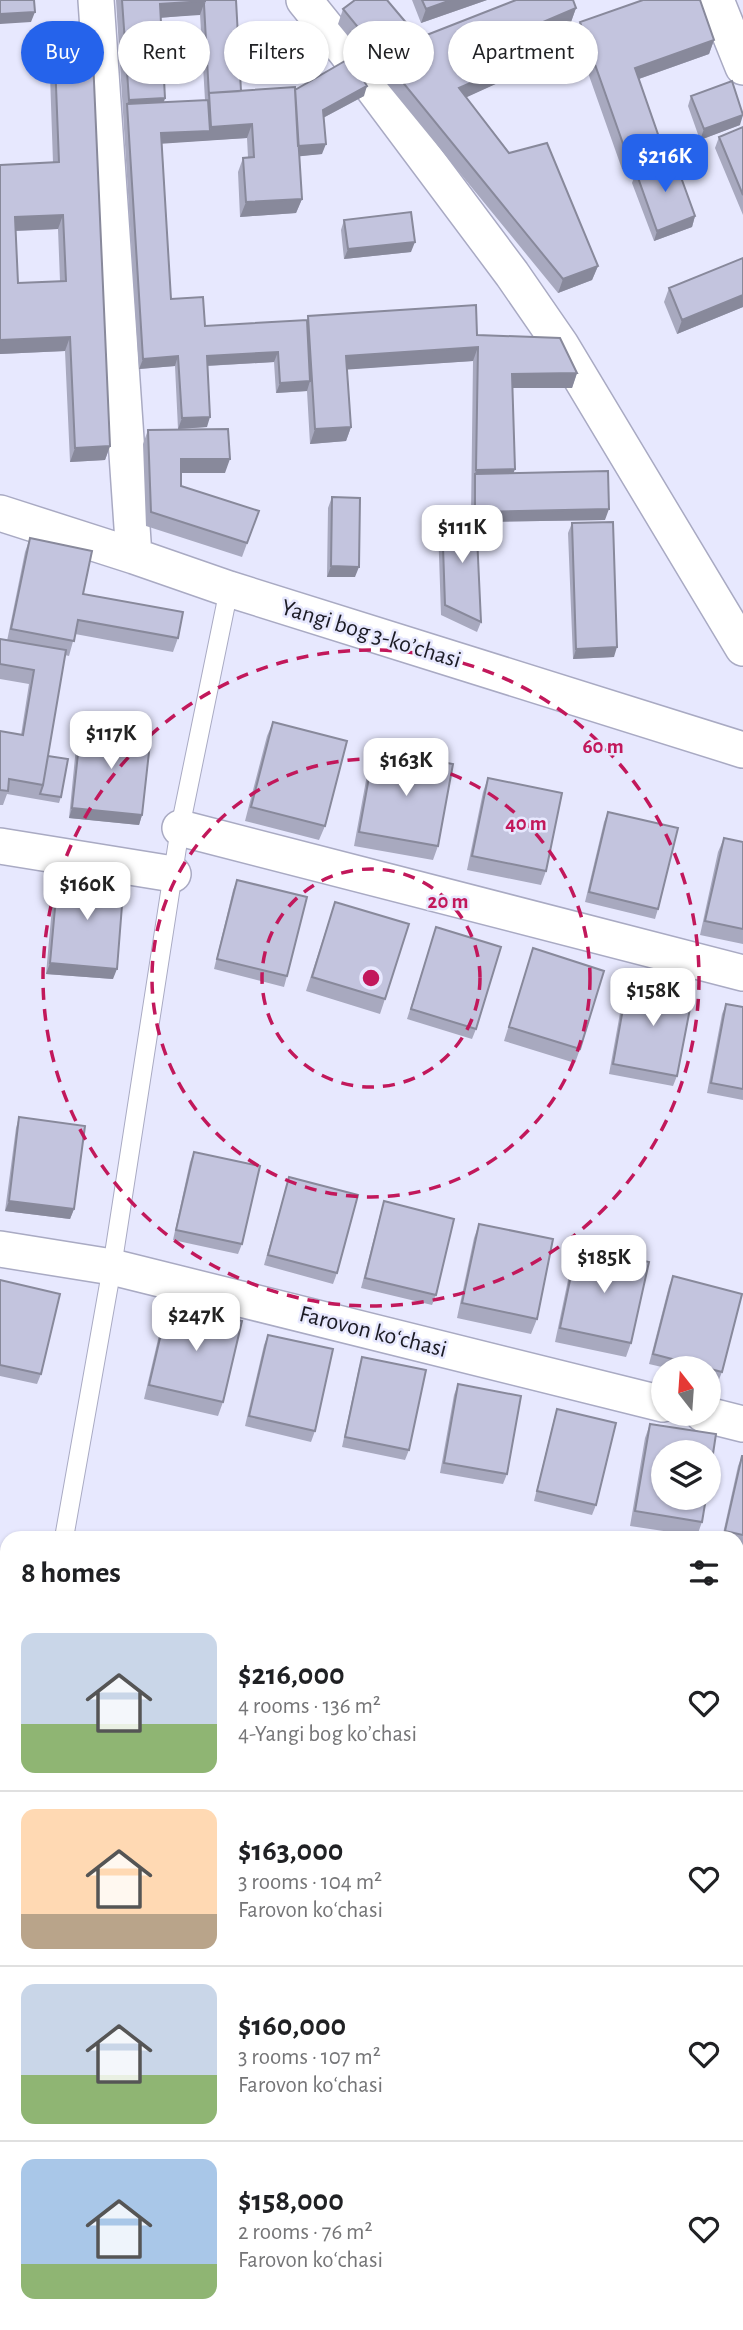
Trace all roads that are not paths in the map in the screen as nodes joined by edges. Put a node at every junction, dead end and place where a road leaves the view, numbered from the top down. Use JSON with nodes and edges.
{"nodes":[{"id":1,"x":96,"y":0,"type":"edge"},
{"id":2,"x":304,"y":0,"type":"edge"},
{"id":3,"x":716,"y":0,"type":"edge"},
{"id":4,"x":743,"y":67,"type":"edge"},
{"id":5,"x":0,"y":513,"type":"edge"},
{"id":6,"x":134,"y":556,"type":"junction"},
{"id":7,"x":229,"y":589,"type":"junction"},
{"id":8,"x":743,"y":648,"type":"edge"},
{"id":9,"x":743,"y":750,"type":"edge"},
{"id":10,"x":180,"y":828,"type":"junction"},
{"id":11,"x":0,"y":846,"type":"edge"},
{"id":12,"x":173,"y":874,"type":"junction"},
{"id":13,"x":743,"y":973,"type":"edge"},
{"id":14,"x":0,"y":1249,"type":"edge"},
{"id":15,"x":112,"y":1268,"type":"junction"},
{"id":16,"x":651,"y":1401,"type":"edge"},
{"id":17,"x":721,"y":1418,"type":"edge"},
{"id":18,"x":743,"y":1424,"type":"edge"},
{"id":19,"x":65,"y":1531,"type":"edge"}],
"edges":[{"from":1,"to":6,"type":"street"},
{"from":2,"to":8,"type":"street"},
{"from":3,"to":4,"type":"street"},
{"from":5,"to":6,"type":"street","name":"Yangi bog 3-koʼchasi"},
{"from":6,"to":7,"type":"street","name":"Yangi bog 3-koʼchasi"},
{"from":7,"to":9,"type":"street","name":"Yangi bog 3-koʼchasi"},
{"from":7,"to":10,"type":"lane"},
{"from":10,"to":12,"type":"lane"},
{"from":10,"to":13,"type":"street"},
{"from":11,"to":12,"type":"street"},
{"from":12,"to":15,"type":"lane"},
{"from":14,"to":15,"type":"street","name":"Farovon koʻchasi"},
{"from":15,"to":16,"type":"street","name":"Farovon koʻchasi"},
{"from":15,"to":19,"type":"lane"},
{"from":17,"to":18,"type":"street"}]}
